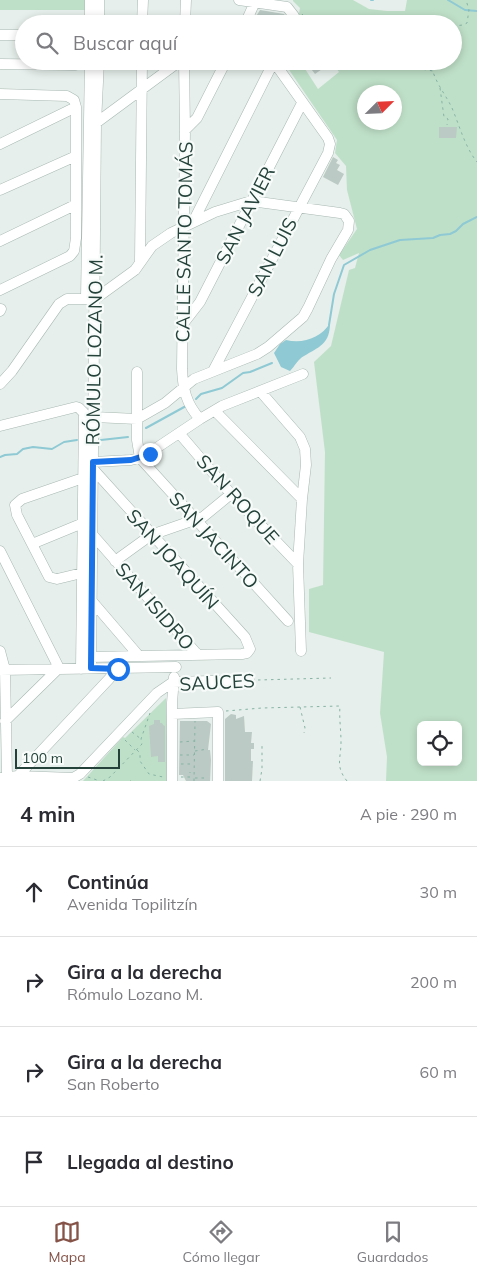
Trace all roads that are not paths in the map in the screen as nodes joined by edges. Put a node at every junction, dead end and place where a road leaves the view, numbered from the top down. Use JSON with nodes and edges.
{"nodes":[{"id":1,"x":90,"y":0,"type":"edge"},
{"id":2,"x":100,"y":0,"type":"edge"},
{"id":3,"x":142,"y":0,"type":"edge"},
{"id":4,"x":186,"y":0,"type":"edge"},
{"id":5,"x":240,"y":0,"type":"edge"},
{"id":6,"x":255,"y":2,"type":"junction"},
{"id":7,"x":291,"y":12,"type":"edge"},
{"id":8,"x":90,"y":15,"type":"edge"},
{"id":9,"x":99,"y":15,"type":"edge"},
{"id":10,"x":142,"y":15,"type":"edge"},
{"id":11,"x":185,"y":15,"type":"edge"},
{"id":12,"x":249,"y":15,"type":"edge"},
{"id":13,"x":0,"y":35,"type":"edge"},
{"id":14,"x":15,"y":35,"type":"edge"},
{"id":15,"x":0,"y":64,"type":"edge"},
{"id":16,"x":15,"y":64,"type":"edge"},
{"id":17,"x":94,"y":70,"type":"edge"},
{"id":18,"x":94,"y":70,"type":"edge"},
{"id":19,"x":142,"y":70,"type":"edge"},
{"id":20,"x":169,"y":70,"type":"edge"},
{"id":21,"x":182,"y":70,"type":"edge"},
{"id":22,"x":221,"y":70,"type":"edge"},
{"id":23,"x":270,"y":70,"type":"edge"},
{"id":24,"x":279,"y":70,"type":"edge"},
{"id":25,"x":141,"y":90,"type":"junction"},
{"id":26,"x":0,"y":94,"type":"edge"},
{"id":27,"x":74,"y":103,"type":"junction"},
{"id":28,"x":302,"y":103,"type":"junction"},
{"id":29,"x":96,"y":123,"type":"junction"},
{"id":30,"x":185,"y":130,"type":"junction"},
{"id":31,"x":0,"y":144,"type":"edge"},
{"id":32,"x":76,"y":156,"type":"junction"},
{"id":33,"x":0,"y":190,"type":"edge"},
{"id":34,"x":251,"y":202,"type":"junction"},
{"id":35,"x":75,"y":205,"type":"junction"},
{"id":36,"x":298,"y":208,"type":"junction"},
{"id":37,"x":188,"y":224,"type":"junction"},
{"id":38,"x":0,"y":241,"type":"edge"},
{"id":39,"x":140,"y":262,"type":"junction"},
{"id":40,"x":0,"y":290,"type":"edge"},
{"id":41,"x":91,"y":299,"type":"junction"},
{"id":42,"x":183,"y":324,"type":"junction"},
{"id":43,"x":214,"y":371,"type":"junction"},
{"id":44,"x":137,"y":372,"type":"dead end"},
{"id":45,"x":303,"y":374,"type":"dead end"},
{"id":46,"x":0,"y":384,"type":"edge"},
{"id":47,"x":183,"y":388,"type":"junction"},
{"id":48,"x":260,"y":392,"type":"junction"},
{"id":49,"x":215,"y":411,"type":"junction"},
{"id":50,"x":94,"y":418,"type":"junction"},
{"id":51,"x":137,"y":419,"type":"junction"},
{"id":52,"x":200,"y":419,"type":"junction"},
{"id":53,"x":0,"y":426,"type":"edge"},
{"id":54,"x":179,"y":433,"type":"junction"},
{"id":55,"x":140,"y":458,"type":"junction"},
{"id":56,"x":93,"y":466,"type":"junction"},
{"id":57,"x":83,"y":478,"type":"junction"},
{"id":58,"x":231,"y":494,"type":"junction"},
{"id":59,"x":302,"y":499,"type":"junction"},
{"id":60,"x":196,"y":519,"type":"junction"},
{"id":61,"x":83,"y":523,"type":"junction"},
{"id":62,"x":92,"y":534,"type":"junction"},
{"id":63,"x":151,"y":535,"type":"junction"},
{"id":64,"x":32,"y":544,"type":"junction"},
{"id":65,"x":0,"y":551,"type":"edge"},
{"id":66,"x":115,"y":561,"type":"junction"},
{"id":67,"x":298,"y":564,"type":"junction"},
{"id":68,"x":82,"y":572,"type":"junction"},
{"id":69,"x":92,"y":600,"type":"junction"},
{"id":70,"x":288,"y":621,"type":"dead end"},
{"id":71,"x":0,"y":651,"type":"edge"},
{"id":72,"x":301,"y":651,"type":"dead end"},
{"id":73,"x":198,"y":655,"type":"junction"},
{"id":74,"x":124,"y":656,"type":"junction"},
{"id":75,"x":139,"y":656,"type":"junction"},
{"id":76,"x":177,"y":656,"type":"junction"},
{"id":77,"x":90,"y":657,"type":"junction"},
{"id":78,"x":176,"y":667,"type":"junction"},
{"id":79,"x":59,"y":668,"type":"junction"},
{"id":80,"x":86,"y":668,"type":"junction"},
{"id":81,"x":118,"y":669,"type":"junction"},
{"id":82,"x":2,"y":670,"type":"edge"},
{"id":83,"x":250,"y":680,"type":"road end"},
{"id":84,"x":173,"y":682,"type":"junction"},
{"id":85,"x":172,"y":714,"type":"junction"},
{"id":86,"x":5,"y":721,"type":"junction"},
{"id":87,"x":8,"y":777,"type":"edge"},
{"id":88,"x":170,"y":779,"type":"edge"},
{"id":89,"x":218,"y":779,"type":"edge"}],
"edges":[{"from":1,"to":8,"type":"street"},
{"from":2,"to":9,"type":"street"},
{"from":3,"to":10,"type":"street"},
{"from":4,"to":11,"type":"street"},
{"from":5,"to":6,"type":"street"},
{"from":6,"to":7,"type":"street"},
{"from":6,"to":12,"type":"street"},
{"from":13,"to":14,"type":"street"},
{"from":15,"to":16,"type":"street"},
{"from":17,"to":29,"type":"street","name":"RÓMULO LOZANO M."},
{"from":18,"to":41,"type":"street"},
{"from":19,"to":25,"type":"street"},
{"from":20,"to":25,"type":"street"},
{"from":21,"to":30,"type":"street","name":"CALLE SANTO TOMÁS"},
{"from":22,"to":30,"type":"street"},
{"from":23,"to":37,"type":"street"},
{"from":24,"to":28,"type":"street"},
{"from":25,"to":29,"type":"street"},
{"from":25,"to":39,"type":"street"},
{"from":26,"to":27,"type":"street"},
{"from":27,"to":31,"type":"street"},
{"from":27,"to":32,"type":"street"},
{"from":28,"to":34,"type":"street","name":"SAN JAVIER"},
{"from":28,"to":36,"type":"street","name":"SAN LUIS"},
{"from":29,"to":41,"type":"street","name":"RÓMULO LOZANO M."},
{"from":30,"to":37,"type":"street","name":"CALLE SANTO TOMÁS"},
{"from":32,"to":33,"type":"street"},
{"from":32,"to":35,"type":"street"},
{"from":34,"to":36,"type":"street"},
{"from":34,"to":37,"type":"street"},
{"from":34,"to":42,"type":"street","name":"SAN JAVIER"},
{"from":35,"to":38,"type":"street"},
{"from":35,"to":40,"type":"street"},
{"from":36,"to":43,"type":"street","name":"SAN LUIS"},
{"from":36,"to":43,"type":"street"},
{"from":37,"to":39,"type":"street"},
{"from":37,"to":42,"type":"street","name":"CALLE SANTO TOMÁS"},
{"from":39,"to":41,"type":"street"},
{"from":41,"to":46,"type":"street"},
{"from":41,"to":50,"type":"street","name":"RÓMULO LOZANO M."},
{"from":42,"to":47,"type":"street","name":"CALLE SANTO TOMÁS"},
{"from":43,"to":47,"type":"street"},
{"from":44,"to":51,"type":"street"},
{"from":45,"to":48,"type":"street"},
{"from":47,"to":51,"type":"street"},
{"from":47,"to":52,"type":"street","name":"CALLE SANTO TOMÁS"},
{"from":48,"to":49,"type":"street"},
{"from":48,"to":59,"type":"street"},
{"from":49,"to":52,"type":"street"},
{"from":49,"to":59,"type":"street"},
{"from":50,"to":51,"type":"street"},
{"from":50,"to":56,"type":"street","name":"RÓMULO LOZANO M."},
{"from":51,"to":55,"type":"street"},
{"from":52,"to":54,"type":"street"},
{"from":53,"to":57,"type":"street"},
{"from":54,"to":55,"type":"street"},
{"from":54,"to":58,"type":"street","name":"SAN ROQUE"},
{"from":55,"to":56,"type":"street"},
{"from":55,"to":60,"type":"street","name":"SAN JACINTO"},
{"from":56,"to":62,"type":"street","name":"RÓMULO LOZANO M."},
{"from":56,"to":63,"type":"street","name":"SAN JOAQUÍN"},
{"from":57,"to":61,"type":"street"},
{"from":57,"to":64,"type":"street"},
{"from":58,"to":60,"type":"street"},
{"from":58,"to":67,"type":"street","name":"SAN ROQUE"},
{"from":59,"to":67,"type":"street"},
{"from":60,"to":63,"type":"street"},
{"from":60,"to":70,"type":"street","name":"SAN JACINTO"},
{"from":61,"to":64,"type":"street"},
{"from":61,"to":68,"type":"street"},
{"from":62,"to":66,"type":"street","name":"SAN ISIDRO"},
{"from":62,"to":69,"type":"street","name":"RÓMULO LOZANO M."},
{"from":63,"to":66,"type":"street"},
{"from":63,"to":73,"type":"street","name":"SAN JOAQUÍN"},
{"from":64,"to":68,"type":"street"},
{"from":65,"to":79,"type":"street"},
{"from":66,"to":73,"type":"street","name":"SAN ISIDRO"},
{"from":67,"to":72,"type":"street"},
{"from":68,"to":80,"type":"street"},
{"from":69,"to":75,"type":"street"},
{"from":69,"to":77,"type":"street","name":"RÓMULO LOZANO M."},
{"from":71,"to":82,"type":"street"},
{"from":73,"to":76,"type":"street"},
{"from":74,"to":75,"type":"street"},
{"from":74,"to":77,"type":"street"},
{"from":74,"to":81,"type":"street"},
{"from":75,"to":76,"type":"street"},
{"from":76,"to":78,"type":"street"},
{"from":77,"to":80,"type":"street","name":"RÓMULO LOZANO M."},
{"from":78,"to":81,"type":"street"},
{"from":78,"to":84,"type":"street"},
{"from":79,"to":80,"type":"street"},
{"from":79,"to":82,"type":"street"},
{"from":79,"to":86,"type":"street"},
{"from":80,"to":81,"type":"street"},
{"from":81,"to":87,"type":"street"},
{"from":82,"to":86,"type":"street"},
{"from":83,"to":84,"type":"street","name":"SAUCES"},
{"from":84,"to":85,"type":"street"},
{"from":84,"to":87,"type":"street","name":"SAUCES"},
{"from":85,"to":88,"type":"street"},
{"from":85,"to":89,"type":"street"},
{"from":86,"to":87,"type":"street"}]}
